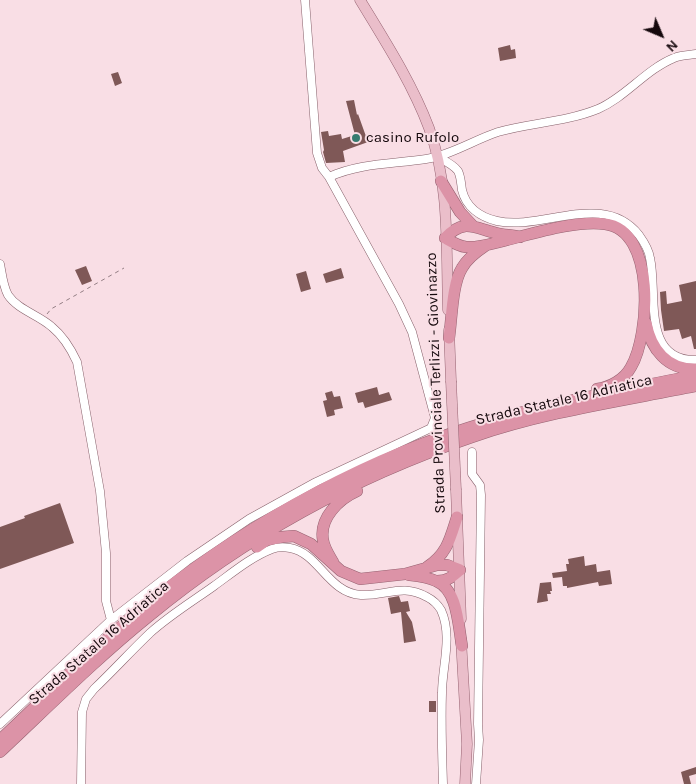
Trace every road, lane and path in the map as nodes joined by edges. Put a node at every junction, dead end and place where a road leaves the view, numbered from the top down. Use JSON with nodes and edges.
{"nodes":[{"id":1,"x":305,"y":0,"type":"edge"},
{"id":2,"x":360,"y":0,"type":"edge"},
{"id":3,"x":696,"y":54,"type":"edge"},
{"id":4,"x":436,"y":156,"type":"junction"},
{"id":5,"x":329,"y":177,"type":"junction"},
{"id":6,"x":441,"y":181,"type":"junction"},
{"id":7,"x":473,"y":226,"type":"junction"},
{"id":8,"x":520,"y":236,"type":"junction"},
{"id":9,"x":445,"y":238,"type":"junction"},
{"id":10,"x":485,"y":246,"type":"junction"},
{"id":11,"x":0,"y":264,"type":"edge"},
{"id":12,"x":124,"y":268,"type":"dead end"},
{"id":13,"x":644,"y":312,"type":"junction"},
{"id":14,"x":46,"y":323,"type":"junction"},
{"id":15,"x":449,"y":338,"type":"junction"},
{"id":16,"x":696,"y":360,"type":"edge"},
{"id":17,"x":696,"y":369,"type":"edge"},
{"id":18,"x":696,"y":375,"type":"edge"},
{"id":19,"x":696,"y":386,"type":"edge"},
{"id":20,"x":558,"y":404,"type":"junction"},
{"id":21,"x":438,"y":449,"type":"junction"},
{"id":22,"x":472,"y":452,"type":"dead end"},
{"id":23,"x":457,"y":517,"type":"junction"},
{"id":24,"x":335,"y":566,"type":"junction"},
{"id":25,"x":426,"y":568,"type":"junction"},
{"id":26,"x":460,"y":570,"type":"junction"},
{"id":27,"x":405,"y":574,"type":"junction"},
{"id":28,"x":194,"y":581,"type":"junction"},
{"id":29,"x":437,"y":581,"type":"junction"},
{"id":30,"x":111,"y":620,"type":"junction"},
{"id":31,"x":462,"y":646,"type":"junction"},
{"id":32,"x":0,"y":724,"type":"edge"},
{"id":33,"x":0,"y":740,"type":"edge"},
{"id":34,"x":0,"y":752,"type":"edge"},
{"id":35,"x":81,"y":784,"type":"edge"},
{"id":36,"x":442,"y":784,"type":"edge"},
{"id":37,"x":464,"y":784,"type":"edge"},
{"id":38,"x":476,"y":784,"type":"edge"}],
"edges":[{"from":1,"to":5,"type":"street"},
{"from":2,"to":4,"type":"main road","name":"Strada Provinciale Terlizzi - Giovinazzo"},
{"from":3,"to":4,"type":"street"},
{"from":4,"to":5,"type":"street"},
{"from":4,"to":6,"type":"main road","name":"Strada Provinciale Terlizzi - Giovinazzo"},
{"from":4,"to":16,"type":"street"},
{"from":5,"to":30,"type":"street"},
{"from":6,"to":7,"type":"highway"},
{"from":6,"to":9,"type":"main road","name":"Strada Provinciale Terlizzi - Giovinazzo"},
{"from":7,"to":8,"type":"highway"},
{"from":7,"to":9,"type":"highway"},
{"from":8,"to":10,"type":"highway"},
{"from":8,"to":13,"type":"highway"},
{"from":9,"to":10,"type":"highway"},
{"from":9,"to":15,"type":"main road","name":"Strada Provinciale Terlizzi - Giovinazzo"},
{"from":10,"to":15,"type":"highway"},
{"from":11,"to":14,"type":"street"},
{"from":12,"to":14,"type":"path"},
{"from":13,"to":17,"type":"highway"},
{"from":13,"to":20,"type":"highway"},
{"from":14,"to":30,"type":"street"},
{"from":15,"to":23,"type":"main road","name":"Strada Provinciale Terlizzi - Giovinazzo","bridge":true},
{"from":18,"to":20,"type":"highway","name":"Strada Statale 16 Adriatica"},
{"from":19,"to":21,"type":"highway","name":"Strada Statale 16 Adriatica"},
{"from":20,"to":33,"type":"highway","name":"Strada Statale 16 Adriatica"},
{"from":21,"to":24,"type":"highway"},
{"from":21,"to":28,"type":"highway","name":"Strada Statale 16 Adriatica"},
{"from":22,"to":38,"type":"street"},
{"from":23,"to":25,"type":"highway"},
{"from":23,"to":26,"type":"main road","name":"Strada Provinciale Terlizzi - Giovinazzo"},
{"from":24,"to":27,"type":"highway"},
{"from":24,"to":28,"type":"highway"},
{"from":25,"to":26,"type":"highway"},
{"from":25,"to":27,"type":"highway"},
{"from":26,"to":29,"type":"highway"},
{"from":26,"to":31,"type":"main road","name":"Strada Provinciale Terlizzi - Giovinazzo"},
{"from":27,"to":29,"type":"highway"},
{"from":28,"to":34,"type":"highway","name":"Strada Statale 16 Adriatica"},
{"from":29,"to":31,"type":"highway"},
{"from":30,"to":32,"type":"street"},
{"from":31,"to":37,"type":"main road","name":"Strada Provinciale Terlizzi - Giovinazzo"},
{"from":35,"to":36,"type":"street"}]}
